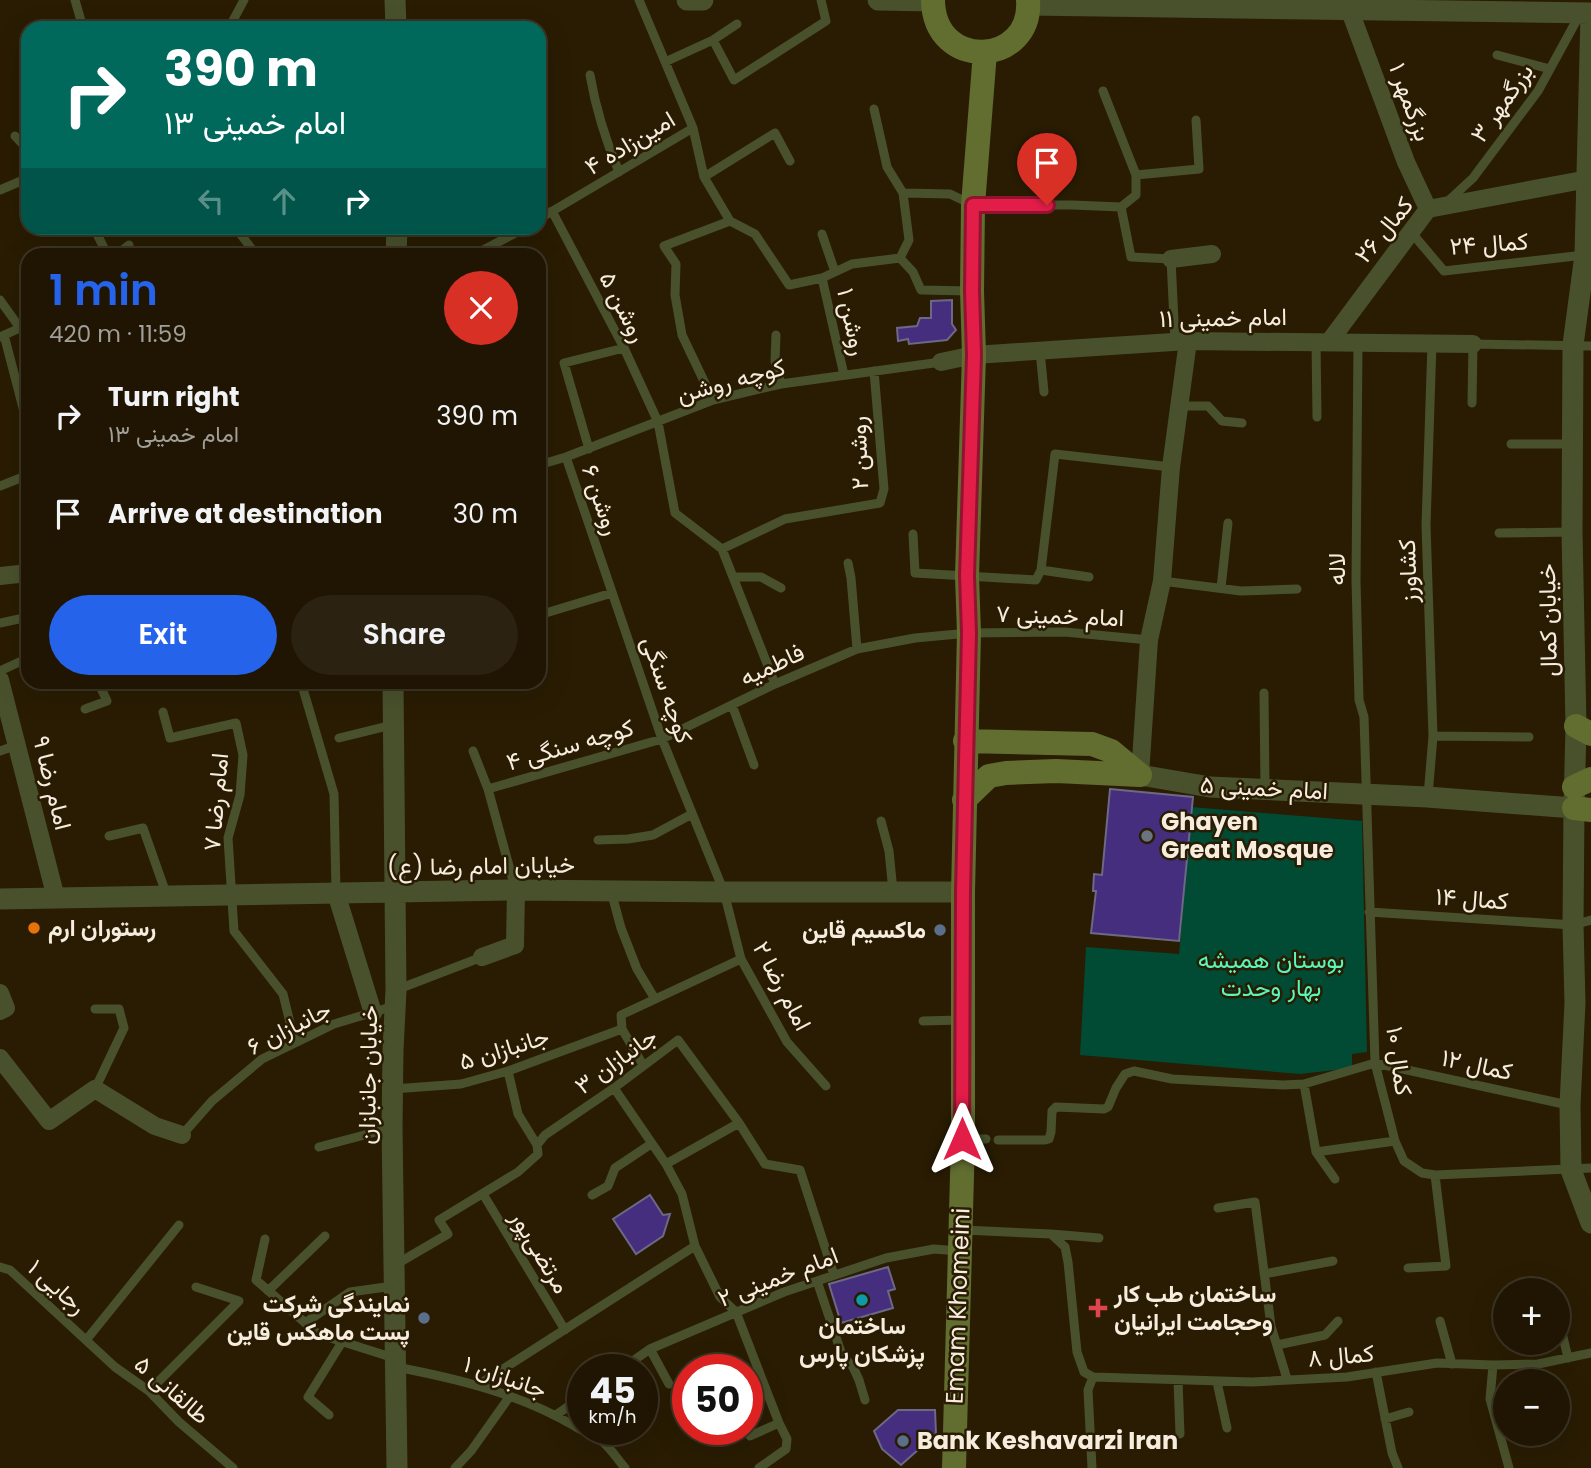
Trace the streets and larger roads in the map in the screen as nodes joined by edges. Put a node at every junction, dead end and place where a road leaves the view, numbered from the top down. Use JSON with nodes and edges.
{"nodes":[{"id":1,"x":395,"y":0,"type":"edge"},
{"id":2,"x":687,"y":0,"type":"edge"},
{"id":3,"x":693,"y":0,"type":"edge"},
{"id":4,"x":703,"y":0,"type":"edge"},
{"id":5,"x":878,"y":0,"type":"edge"},
{"id":6,"x":933,"y":1,"type":"edge"},
{"id":7,"x":1028,"y":2,"type":"edge"},
{"id":8,"x":1237,"y":4,"type":"edge"},
{"id":9,"x":1351,"y":5,"type":"edge"},
{"id":10,"x":1497,"y":6,"type":"edge"},
{"id":11,"x":1581,"y":9,"type":"edge"},
{"id":12,"x":396,"y":21,"type":"edge"},
{"id":13,"x":985,"y":52,"type":"junction"},
{"id":14,"x":1589,"y":179,"type":"edge"},
{"id":15,"x":1436,"y":207,"type":"junction"},
{"id":16,"x":1212,"y":254,"type":"dead end"},
{"id":17,"x":1171,"y":258,"type":"road end"},
{"id":18,"x":1182,"y":341,"type":"junction"},
{"id":19,"x":1323,"y":342,"type":"junction"},
{"id":20,"x":1473,"y":344,"type":"road end"},
{"id":21,"x":1582,"y":346,"type":"edge"},
{"id":22,"x":974,"y":355,"type":"junction"},
{"id":23,"x":941,"y":362,"type":"road end"},
{"id":24,"x":21,"y":574,"type":"edge"},
{"id":25,"x":0,"y":576,"type":"edge"},
{"id":26,"x":0,"y":680,"type":"edge"},
{"id":27,"x":393,"y":689,"type":"edge"},
{"id":28,"x":1584,"y":730,"type":"edge"},
{"id":29,"x":965,"y":741,"type":"junction"},
{"id":30,"x":8,"y":748,"type":"edge"},
{"id":31,"x":1140,"y":775,"type":"junction"},
{"id":32,"x":1582,"y":796,"type":"edge"},
{"id":33,"x":964,"y":800,"type":"junction"},
{"id":34,"x":516,"y":890,"type":"junction"},
{"id":35,"x":963,"y":892,"type":"junction"},
{"id":36,"x":336,"y":893,"type":"junction"},
{"id":37,"x":395,"y":893,"type":"junction"},
{"id":38,"x":56,"y":898,"type":"junction"},
{"id":39,"x":0,"y":899,"type":"edge"},
{"id":40,"x":1582,"y":922,"type":"edge"},
{"id":41,"x":482,"y":957,"type":"road end"},
{"id":42,"x":0,"y":993,"type":"edge"},
{"id":43,"x":0,"y":1011,"type":"edge"},
{"id":44,"x":373,"y":1013,"type":"road end"},
{"id":45,"x":0,"y":1058,"type":"edge"},
{"id":46,"x":182,"y":1135,"type":"road end"},
{"id":47,"x":1581,"y":1169,"type":"edge"},
{"id":48,"x":1591,"y":1223,"type":"edge"},
{"id":49,"x":397,"y":1468,"type":"edge"},
{"id":50,"x":954,"y":1468,"type":"edge"}],
"edges":[{"from":1,"to":12,"type":"street"},
{"from":2,"to":3,"type":"street"},
{"from":3,"to":4,"type":"street"},
{"from":5,"to":6,"type":"street"},
{"from":6,"to":13,"type":"main road"},
{"from":7,"to":8,"type":"street"},
{"from":7,"to":13,"type":"main road"},
{"from":8,"to":9,"type":"street"},
{"from":9,"to":10,"type":"street"},
{"from":9,"to":15,"type":"street","name":"بزرگمهر ۱"},
{"from":10,"to":11,"type":"street"},
{"from":11,"to":14,"type":"street","name":"خیابان کمال"},
{"from":13,"to":22,"type":"main road","name":"Emam Khomeini"},
{"from":14,"to":15,"type":"street","name":"کمال ۲۶"},
{"from":14,"to":21,"type":"street","name":"خیابان کمال"},
{"from":15,"to":19,"type":"street","name":"کمال ۲۶"},
{"from":16,"to":17,"type":"street"},
{"from":18,"to":19,"type":"street","name":"امام خمینی ۱۱"},
{"from":18,"to":22,"type":"street","name":"امام خمینی ۱۱"},
{"from":18,"to":31,"type":"street"},
{"from":19,"to":20,"type":"street","name":"امام خمینی ۱۱"},
{"from":21,"to":28,"type":"street","name":"خیابان کمال"},
{"from":22,"to":23,"type":"street","name":"امام خمینی ۱۱"},
{"from":22,"to":29,"type":"main road","name":"Emam Khomeini"},
{"from":24,"to":25,"type":"street"},
{"from":26,"to":30,"type":"street","name":"امام رضا ۹"},
{"from":27,"to":37,"type":"street","name":"خیابان جانبازان"},
{"from":28,"to":32,"type":"street","name":"خیابان کمال"},
{"from":29,"to":31,"type":"main road","name":"امام خمینی ۵"},
{"from":29,"to":33,"type":"main road","name":"Emam Khomeini"},
{"from":30,"to":38,"type":"street","name":"امام رضا ۹"},
{"from":31,"to":32,"type":"street","name":"امام خمینی ۵"},
{"from":31,"to":33,"type":"main road"},
{"from":32,"to":40,"type":"street","name":"خیابان کمال"},
{"from":33,"to":35,"type":"main road","name":"Emam Khomeini"},
{"from":34,"to":35,"type":"street","name":"خیابان امام رضا (ع)"},
{"from":34,"to":37,"type":"street","name":"خیابان امام رضا (ع)"},
{"from":34,"to":41,"type":"street"},
{"from":35,"to":50,"type":"main road","name":"Emam Khomeini"},
{"from":36,"to":37,"type":"street","name":"خیابان امام رضا (ع)"},
{"from":36,"to":38,"type":"street","name":"خیابان امام رضا (ع)"},
{"from":36,"to":44,"type":"street"},
{"from":37,"to":49,"type":"street","name":"خیابان جانبازان"},
{"from":38,"to":39,"type":"street","name":"خیابان امام رضا (ع)"},
{"from":40,"to":47,"type":"street","name":"خیابان کمال"},
{"from":42,"to":43,"type":"street"},
{"from":45,"to":46,"type":"street"},
{"from":47,"to":48,"type":"street","name":"خیابان کمال"}]}
